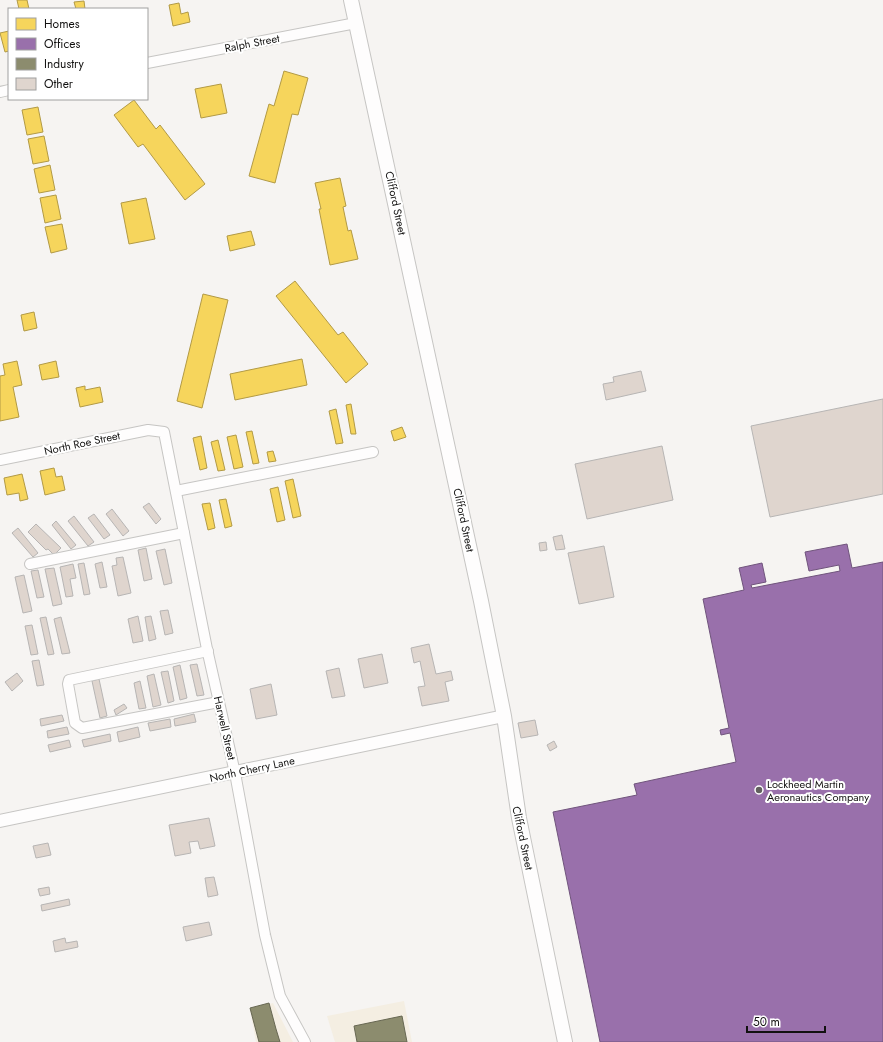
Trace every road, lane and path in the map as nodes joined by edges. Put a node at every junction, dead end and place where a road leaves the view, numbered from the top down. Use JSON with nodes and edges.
{"nodes":[{"id":1,"x":352,"y":0,"type":"edge"},
{"id":2,"x":356,"y":24,"type":"junction"},
{"id":3,"x":148,"y":63,"type":"edge"},
{"id":4,"x":164,"y":432,"type":"joint"},
{"id":5,"x":373,"y":452,"type":"dead end"},
{"id":6,"x":0,"y":460,"type":"edge"},
{"id":7,"x":176,"y":491,"type":"junction"},
{"id":8,"x":184,"y":533,"type":"junction"},
{"id":9,"x":30,"y":564,"type":"dead end"},
{"id":10,"x":208,"y":651,"type":"junction"},
{"id":11,"x":219,"y":702,"type":"junction"},
{"id":12,"x":504,"y":716,"type":"junction"},
{"id":13,"x":236,"y":773,"type":"junction"},
{"id":14,"x":0,"y":821,"type":"edge"},
{"id":15,"x":306,"y":1042,"type":"edge"},
{"id":16,"x":565,"y":1042,"type":"edge"}],
"edges":[{"from":1,"to":2,"type":"main road","name":"Clifford Street"},
{"from":2,"to":3,"type":"street","name":"Ralph Street"},
{"from":2,"to":12,"type":"main road","name":"Clifford Street"},
{"from":4,"to":6,"type":"street","name":"North Roe Street"},
{"from":4,"to":7,"type":"street","name":"Harwell Street"},
{"from":5,"to":7,"type":"street"},
{"from":7,"to":8,"type":"street","name":"Harwell Street"},
{"from":8,"to":9,"type":"street"},
{"from":8,"to":10,"type":"street","name":"Harwell Street"},
{"from":10,"to":11,"type":"street","name":"Harwell Street"},
{"from":10,"to":11,"type":"street"},
{"from":11,"to":13,"type":"street","name":"Harwell Street"},
{"from":12,"to":13,"type":"street","name":"North Cherry Lane"},
{"from":12,"to":16,"type":"main road","name":"Clifford Street"},
{"from":13,"to":14,"type":"street","name":"North Cherry Lane"},
{"from":13,"to":15,"type":"street","name":"Harwell Street"}]}
